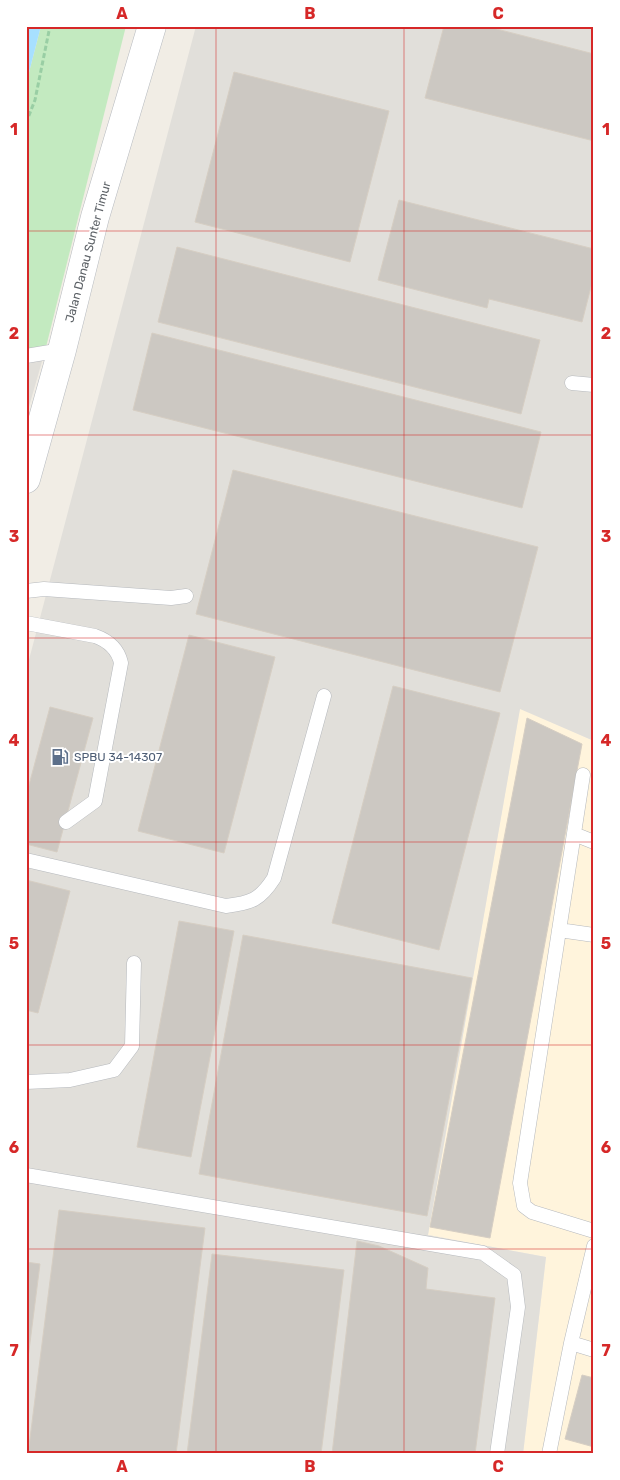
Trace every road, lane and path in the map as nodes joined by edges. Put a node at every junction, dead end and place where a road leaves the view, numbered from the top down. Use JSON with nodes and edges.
{"nodes":[{"id":1,"x":50,"y":26,"type":"edge"},
{"id":2,"x":152,"y":26,"type":"edge"},
{"id":3,"x":26,"y":123,"type":"edge"},
{"id":4,"x":62,"y":350,"type":"junction"},
{"id":5,"x":26,"y":356,"type":"edge"},
{"id":6,"x":572,"y":382,"type":"dead end"},
{"id":7,"x":594,"y":385,"type":"edge"},
{"id":8,"x":26,"y":480,"type":"edge"},
{"id":9,"x":26,"y":592,"type":"edge"},
{"id":10,"x":186,"y":596,"type":"dead end"},
{"id":11,"x":26,"y":623,"type":"edge"},
{"id":12,"x":324,"y":696,"type":"dead end"},
{"id":13,"x":583,"y":775,"type":"dead end"},
{"id":14,"x":66,"y":822,"type":"dead end"},
{"id":15,"x":574,"y":834,"type":"junction"},
{"id":16,"x":594,"y":842,"type":"edge"},
{"id":17,"x":26,"y":860,"type":"edge"},
{"id":18,"x":559,"y":930,"type":"junction"},
{"id":19,"x":594,"y":935,"type":"edge"},
{"id":20,"x":134,"y":963,"type":"dead end"},
{"id":21,"x":26,"y":1082,"type":"edge"},
{"id":22,"x":26,"y":1175,"type":"edge"},
{"id":23,"x":594,"y":1232,"type":"edge"},
{"id":24,"x":594,"y":1246,"type":"edge"},
{"id":25,"x":571,"y":1343,"type":"junction"},
{"id":26,"x":594,"y":1350,"type":"edge"},
{"id":27,"x":498,"y":1454,"type":"edge"},
{"id":28,"x":549,"y":1454,"type":"edge"}],
"edges":[{"from":1,"to":3,"type":"path"},
{"from":2,"to":4,"type":"main road","name":"Jalan Danau Sunter Timur"},
{"from":4,"to":5,"type":"lane"},
{"from":4,"to":8,"type":"main road","name":"Jalan Danau Sunter Timur"},
{"from":6,"to":7,"type":"lane"},
{"from":9,"to":10,"type":"lane"},
{"from":11,"to":14,"type":"lane"},
{"from":12,"to":17,"type":"lane"},
{"from":13,"to":15,"type":"lane"},
{"from":15,"to":16,"type":"lane"},
{"from":15,"to":18,"type":"lane"},
{"from":18,"to":19,"type":"lane"},
{"from":18,"to":23,"type":"lane"},
{"from":20,"to":21,"type":"lane"},
{"from":22,"to":27,"type":"lane"},
{"from":24,"to":25,"type":"lane"},
{"from":25,"to":26,"type":"lane"},
{"from":25,"to":28,"type":"lane"}]}
